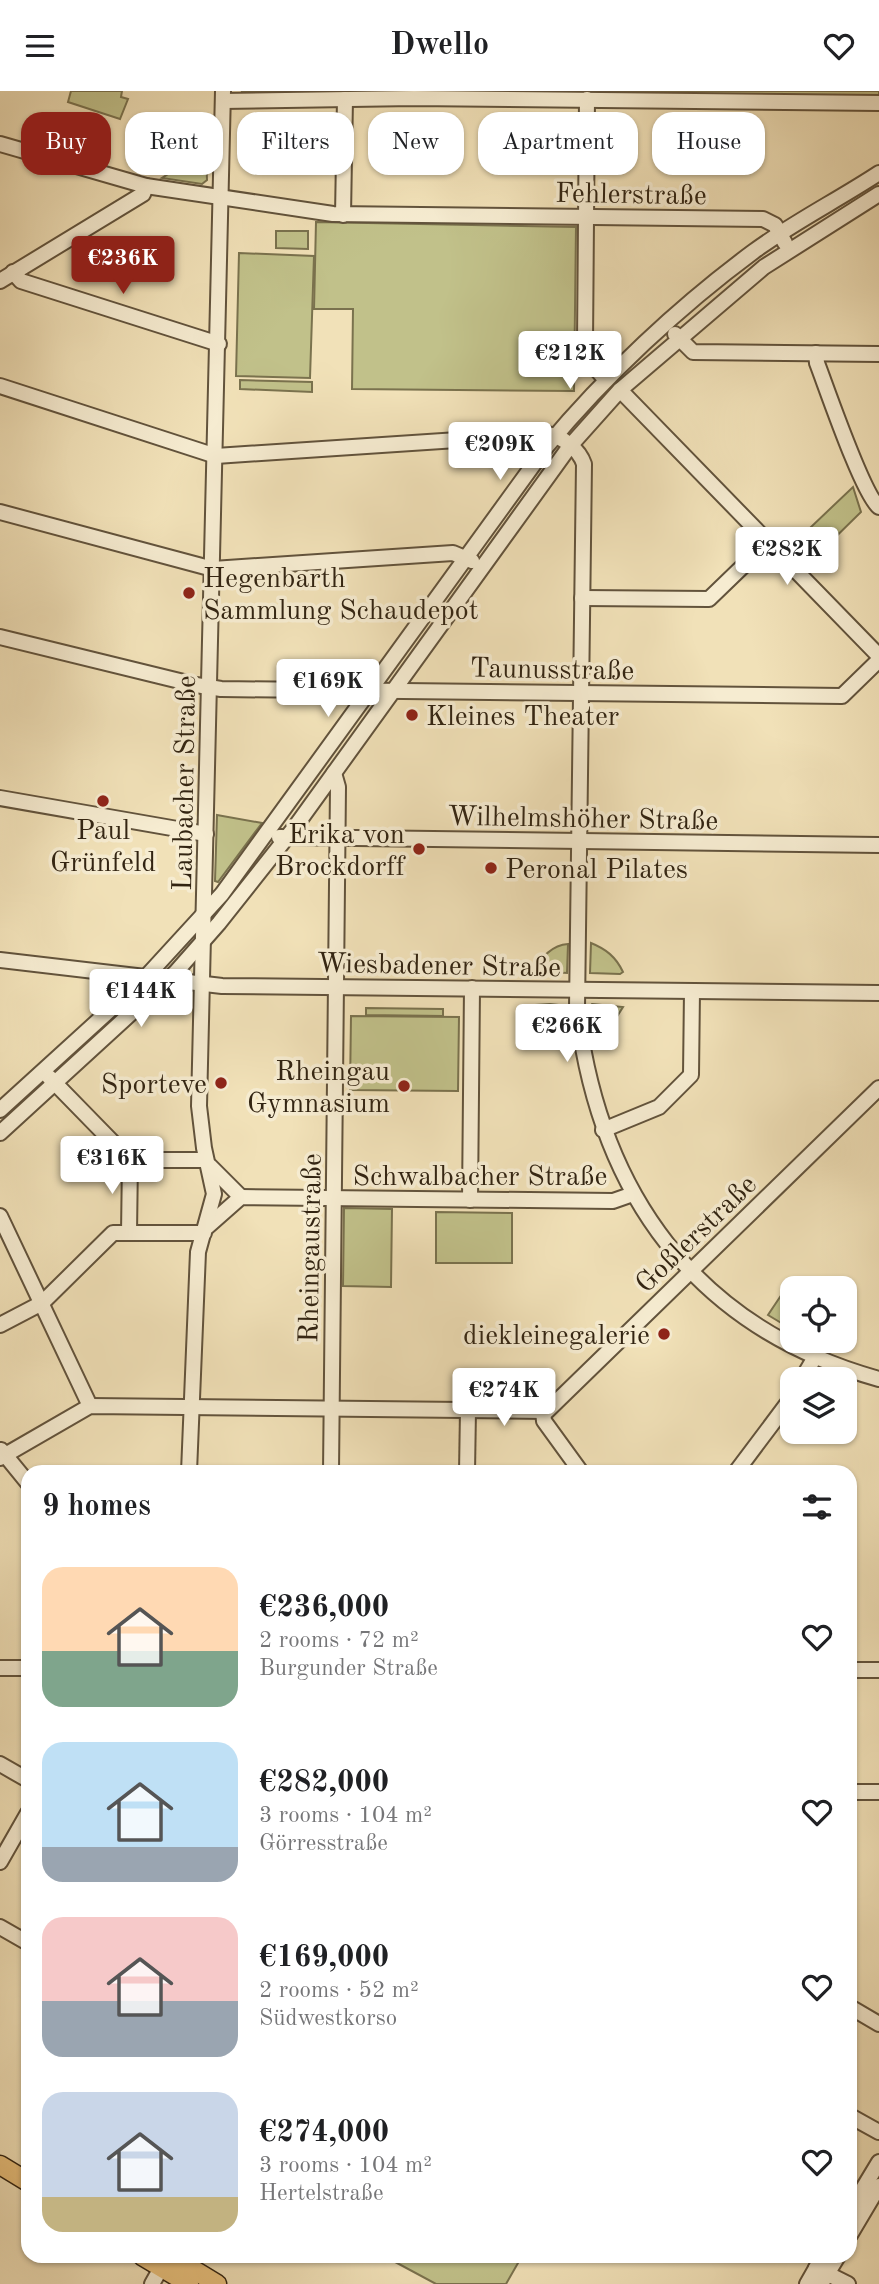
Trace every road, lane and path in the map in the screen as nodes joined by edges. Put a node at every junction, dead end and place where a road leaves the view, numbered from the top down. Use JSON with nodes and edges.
{"nodes":[{"id":1,"x":223,"y":96,"type":"edge"},
{"id":2,"x":345,"y":99,"type":"junction"},
{"id":3,"x":587,"y":99,"type":"junction"},
{"id":4,"x":879,"y":103,"type":"edge"},
{"id":5,"x":2,"y":148,"type":"edge"},
{"id":6,"x":879,"y":173,"type":"edge"},
{"id":7,"x":146,"y":186,"type":"junction"},
{"id":8,"x":879,"y":194,"type":"edge"},
{"id":9,"x":222,"y":198,"type":"junction"},
{"id":10,"x":343,"y":215,"type":"junction"},
{"id":11,"x":586,"y":218,"type":"junction"},
{"id":12,"x":781,"y":235,"type":"junction"},
{"id":13,"x":790,"y":250,"type":"junction"},
{"id":14,"x":13,"y":272,"type":"junction"},
{"id":15,"x":0,"y":281,"type":"edge"},
{"id":16,"x":667,"y":325,"type":"junction"},
{"id":17,"x":679,"y":339,"type":"junction"},
{"id":18,"x":219,"y":344,"type":"junction"},
{"id":19,"x":817,"y":353,"type":"junction"},
{"id":20,"x":879,"y":354,"type":"edge"},
{"id":21,"x":606,"y":380,"type":"junction"},
{"id":22,"x":0,"y":386,"type":"edge"},
{"id":23,"x":620,"y":390,"type":"junction"},
{"id":24,"x":556,"y":435,"type":"junction"},
{"id":25,"x":570,"y":446,"type":"junction"},
{"id":26,"x":216,"y":456,"type":"junction"},
{"id":27,"x":879,"y":507,"type":"edge"},
{"id":28,"x":0,"y":512,"type":"edge"},
{"id":29,"x":768,"y":542,"type":"junction"},
{"id":30,"x":467,"y":558,"type":"junction"},
{"id":31,"x":482,"y":568,"type":"junction"},
{"id":32,"x":213,"y":569,"type":"junction"},
{"id":33,"x":582,"y":598,"type":"junction"},
{"id":34,"x":0,"y":637,"type":"edge"},
{"id":35,"x":879,"y":658,"type":"edge"},
{"id":36,"x":210,"y":688,"type":"junction"},
{"id":37,"x":371,"y":690,"type":"junction"},
{"id":38,"x":393,"y":690,"type":"junction"},
{"id":39,"x":581,"y":693,"type":"junction"},
{"id":40,"x":334,"y":773,"type":"junction"},
{"id":41,"x":0,"y":798,"type":"edge"},
{"id":42,"x":206,"y":834,"type":"junction"},
{"id":43,"x":267,"y":834,"type":"junction"},
{"id":44,"x":286,"y":839,"type":"junction"},
{"id":45,"x":337,"y":840,"type":"junction"},
{"id":46,"x":580,"y":842,"type":"junction"},
{"id":47,"x":879,"y":845,"type":"edge"},
{"id":48,"x":205,"y":913,"type":"junction"},
{"id":49,"x":204,"y":940,"type":"junction"},
{"id":50,"x":0,"y":960,"type":"edge"},
{"id":51,"x":145,"y":978,"type":"junction"},
{"id":52,"x":167,"y":981,"type":"junction"},
{"id":53,"x":203,"y":985,"type":"junction"},
{"id":54,"x":336,"y":987,"type":"junction"},
{"id":55,"x":472,"y":988,"type":"junction"},
{"id":56,"x":578,"y":990,"type":"junction"},
{"id":57,"x":692,"y":991,"type":"junction"},
{"id":58,"x":879,"y":993,"type":"edge"},
{"id":59,"x":44,"y":1071,"type":"junction"},
{"id":60,"x":56,"y":1084,"type":"junction"},
{"id":61,"x":879,"y":1088,"type":"edge"},
{"id":62,"x":0,"y":1110,"type":"edge"},
{"id":63,"x":603,"y":1130,"type":"junction"},
{"id":64,"x":0,"y":1133,"type":"edge"},
{"id":65,"x":130,"y":1160,"type":"junction"},
{"id":66,"x":207,"y":1162,"type":"junction"},
{"id":67,"x":633,"y":1194,"type":"junction"},
{"id":68,"x":241,"y":1197,"type":"junction"},
{"id":69,"x":334,"y":1198,"type":"junction"},
{"id":70,"x":470,"y":1199,"type":"junction"},
{"id":71,"x":0,"y":1216,"type":"edge"},
{"id":72,"x":205,"y":1230,"type":"junction"},
{"id":73,"x":130,"y":1233,"type":"junction"},
{"id":74,"x":691,"y":1271,"type":"junction"},
{"id":75,"x":42,"y":1303,"type":"junction"},
{"id":76,"x":0,"y":1325,"type":"edge"},
{"id":77,"x":815,"y":1357,"type":"junction"},
{"id":78,"x":809,"y":1367,"type":"edge"},
{"id":79,"x":879,"y":1379,"type":"edge"},
{"id":80,"x":90,"y":1406,"type":"junction"},
{"id":81,"x":191,"y":1408,"type":"junction"},
{"id":82,"x":332,"y":1410,"type":"junction"},
{"id":83,"x":468,"y":1411,"type":"junction"},
{"id":84,"x":543,"y":1411,"type":"junction"},
{"id":85,"x":780,"y":1413,"type":"edge"},
{"id":86,"x":2,"y":1454,"type":"edge"},
{"id":87,"x":188,"y":1465,"type":"edge"},
{"id":88,"x":331,"y":1465,"type":"edge"},
{"id":89,"x":467,"y":1465,"type":"edge"},
{"id":90,"x":575,"y":1465,"type":"edge"},
{"id":91,"x":741,"y":1465,"type":"edge"},
{"id":92,"x":21,"y":1475,"type":"edge"},
{"id":93,"x":0,"y":1668,"type":"edge"},
{"id":94,"x":21,"y":1668,"type":"edge"},
{"id":95,"x":857,"y":1670,"type":"edge"},
{"id":96,"x":879,"y":1670,"type":"edge"},
{"id":97,"x":0,"y":1764,"type":"edge"},
{"id":98,"x":21,"y":1776,"type":"edge"},
{"id":99,"x":857,"y":1792,"type":"edge"},
{"id":100,"x":879,"y":1792,"type":"edge"},
{"id":101,"x":21,"y":1825,"type":"edge"},
{"id":102,"x":0,"y":1862,"type":"edge"},
{"id":103,"x":0,"y":1927,"type":"edge"},
{"id":104,"x":21,"y":1939,"type":"edge"},
{"id":105,"x":857,"y":2011,"type":"edge"},
{"id":106,"x":879,"y":2024,"type":"edge"},
{"id":107,"x":857,"y":2120,"type":"edge"},
{"id":108,"x":879,"y":2132,"type":"edge"},
{"id":109,"x":879,"y":2162,"type":"edge"},
{"id":110,"x":0,"y":2165,"type":"edge"},
{"id":111,"x":21,"y":2178,"type":"edge"},
{"id":112,"x":879,"y":2186,"type":"edge"},
{"id":113,"x":857,"y":2198,"type":"edge"},
{"id":114,"x":857,"y":2223,"type":"edge"},
{"id":115,"x":165,"y":2263,"type":"edge"},
{"id":116,"x":170,"y":2263,"type":"edge"},
{"id":117,"x":173,"y":2263,"type":"edge"},
{"id":118,"x":822,"y":2271,"type":"edge"},
{"id":119,"x":152,"y":2284,"type":"edge"},
{"id":120,"x":189,"y":2284,"type":"edge"},
{"id":121,"x":218,"y":2284,"type":"edge"},
{"id":122,"x":807,"y":2284,"type":"edge"},
{"id":123,"x":848,"y":2284,"type":"edge"}],
"edges":[{"from":1,"to":2,"type":"street"},
{"from":1,"to":9,"type":"street","name":"Laubacher Straße"},
{"from":2,"to":3,"type":"street"},
{"from":2,"to":10,"type":"street"},
{"from":3,"to":4,"type":"street"},
{"from":3,"to":11,"type":"street"},
{"from":5,"to":7,"type":"street","name":"Fehlerstraße"},
{"from":6,"to":12,"type":"street"},
{"from":7,"to":9,"type":"street","name":"Fehlerstraße"},
{"from":7,"to":14,"type":"street"},
{"from":8,"to":13,"type":"street"},
{"from":9,"to":10,"type":"street","name":"Fehlerstraße"},
{"from":9,"to":18,"type":"street","name":"Laubacher Straße"},
{"from":10,"to":11,"type":"street","name":"Fehlerstraße"},
{"from":11,"to":12,"type":"street","name":"Fehlerstraße"},
{"from":11,"to":21,"type":"street"},
{"from":12,"to":13,"type":"street"},
{"from":12,"to":16,"type":"street"},
{"from":13,"to":17,"type":"street"},
{"from":14,"to":15,"type":"street"},
{"from":14,"to":18,"type":"street"},
{"from":16,"to":17,"type":"street"},
{"from":16,"to":21,"type":"street"},
{"from":17,"to":19,"type":"street"},
{"from":17,"to":23,"type":"street"},
{"from":18,"to":26,"type":"street","name":"Laubacher Straße"},
{"from":19,"to":20,"type":"street"},
{"from":19,"to":27,"type":"street"},
{"from":21,"to":24,"type":"street"},
{"from":22,"to":26,"type":"street"},
{"from":23,"to":25,"type":"street"},
{"from":23,"to":29,"type":"street"},
{"from":24,"to":25,"type":"street"},
{"from":24,"to":26,"type":"street"},
{"from":24,"to":30,"type":"street"},
{"from":25,"to":31,"type":"street"},
{"from":25,"to":33,"type":"street"},
{"from":26,"to":32,"type":"street","name":"Laubacher Straße"},
{"from":28,"to":32,"type":"street"},
{"from":29,"to":33,"type":"street"},
{"from":29,"to":35,"type":"street"},
{"from":30,"to":31,"type":"street"},
{"from":30,"to":32,"type":"street"},
{"from":30,"to":37,"type":"street"},
{"from":31,"to":38,"type":"street"},
{"from":32,"to":36,"type":"street","name":"Laubacher Straße"},
{"from":33,"to":39,"type":"street"},
{"from":34,"to":36,"type":"street","name":"Taunusstraße"},
{"from":35,"to":39,"type":"street","name":"Taunusstraße"},
{"from":36,"to":37,"type":"street","name":"Taunusstraße"},
{"from":36,"to":42,"type":"street","name":"Laubacher Straße"},
{"from":37,"to":38,"type":"street","name":"Taunusstraße"},
{"from":37,"to":43,"type":"street"},
{"from":38,"to":39,"type":"street","name":"Taunusstraße"},
{"from":38,"to":40,"type":"street"},
{"from":39,"to":46,"type":"street"},
{"from":40,"to":44,"type":"street"},
{"from":40,"to":45,"type":"street","name":"Rheingaustraße"},
{"from":41,"to":42,"type":"street"},
{"from":42,"to":48,"type":"street","name":"Laubacher Straße"},
{"from":43,"to":44,"type":"street","name":"Wilhelmshöher Straße"},
{"from":43,"to":48,"type":"street"},
{"from":44,"to":45,"type":"street","name":"Wilhelmshöher Straße"},
{"from":44,"to":49,"type":"street"},
{"from":45,"to":46,"type":"street","name":"Wilhelmshöher Straße"},
{"from":45,"to":54,"type":"street","name":"Rheingaustraße"},
{"from":46,"to":47,"type":"street","name":"Wilhelmshöher Straße"},
{"from":46,"to":56,"type":"street"},
{"from":48,"to":49,"type":"street","name":"Laubacher Straße"},
{"from":48,"to":51,"type":"street"},
{"from":49,"to":52,"type":"street"},
{"from":49,"to":53,"type":"street","name":"Laubacher Straße"},
{"from":50,"to":51,"type":"street","name":"Wiesbadener Straße"},
{"from":51,"to":52,"type":"street","name":"Wiesbadener Straße"},
{"from":51,"to":59,"type":"street"},
{"from":52,"to":53,"type":"street","name":"Wiesbadener Straße"},
{"from":52,"to":60,"type":"street"},
{"from":53,"to":54,"type":"street","name":"Wiesbadener Straße"},
{"from":53,"to":66,"type":"street","name":"Laubacher Straße"},
{"from":54,"to":55,"type":"street","name":"Wiesbadener Straße"},
{"from":54,"to":69,"type":"street","name":"Rheingaustraße"},
{"from":55,"to":56,"type":"street","name":"Wiesbadener Straße"},
{"from":55,"to":70,"type":"street"},
{"from":56,"to":57,"type":"street","name":"Wiesbadener Straße"},
{"from":56,"to":63,"type":"street"},
{"from":57,"to":58,"type":"street","name":"Wiesbadener Straße"},
{"from":57,"to":63,"type":"street"},
{"from":59,"to":60,"type":"street"},
{"from":59,"to":62,"type":"street"},
{"from":60,"to":64,"type":"street"},
{"from":60,"to":65,"type":"street"},
{"from":61,"to":74,"type":"street","name":"Goßlerstraße"},
{"from":63,"to":67,"type":"street"},
{"from":65,"to":66,"type":"street"},
{"from":65,"to":73,"type":"street"},
{"from":66,"to":68,"type":"street"},
{"from":66,"to":72,"type":"street","name":"Laubacher Straße"},
{"from":67,"to":70,"type":"street","name":"Schwalbacher Straße"},
{"from":67,"to":74,"type":"street"},
{"from":68,"to":69,"type":"street","name":"Schwalbacher Straße"},
{"from":68,"to":72,"type":"street"},
{"from":69,"to":70,"type":"street","name":"Schwalbacher Straße"},
{"from":69,"to":82,"type":"street","name":"Rheingaustraße"},
{"from":71,"to":75,"type":"street"},
{"from":72,"to":73,"type":"street"},
{"from":72,"to":81,"type":"street","name":"Laubacher Straße"},
{"from":73,"to":75,"type":"street"},
{"from":74,"to":77,"type":"street"},
{"from":74,"to":84,"type":"street","name":"Goßlerstraße"},
{"from":75,"to":76,"type":"street"},
{"from":75,"to":80,"type":"street"},
{"from":77,"to":78,"type":"street"},
{"from":77,"to":79,"type":"street"},
{"from":80,"to":81,"type":"street"},
{"from":80,"to":86,"type":"street"},
{"from":81,"to":82,"type":"street"},
{"from":81,"to":87,"type":"street","name":"Laubacher Straße"},
{"from":82,"to":83,"type":"street"},
{"from":82,"to":88,"type":"street","name":"Rheingaustraße"},
{"from":83,"to":84,"type":"street"},
{"from":83,"to":89,"type":"street"},
{"from":84,"to":90,"type":"street"},
{"from":85,"to":91,"type":"street"},
{"from":86,"to":92,"type":"street"},
{"from":93,"to":94,"type":"street"},
{"from":95,"to":96,"type":"street"},
{"from":97,"to":98,"type":"street"},
{"from":99,"to":100,"type":"street"},
{"from":101,"to":102,"type":"street"},
{"from":103,"to":104,"type":"street"},
{"from":105,"to":106,"type":"street"},
{"from":107,"to":108,"type":"street"},
{"from":109,"to":113,"type":"street"},
{"from":110,"to":111,"type":"main road"},
{"from":112,"to":114,"type":"street"},
{"from":115,"to":119,"type":"street"},
{"from":116,"to":120,"type":"main road"},
{"from":117,"to":121,"type":"main road"},
{"from":118,"to":122,"type":"street"},
{"from":118,"to":123,"type":"street"}]}
